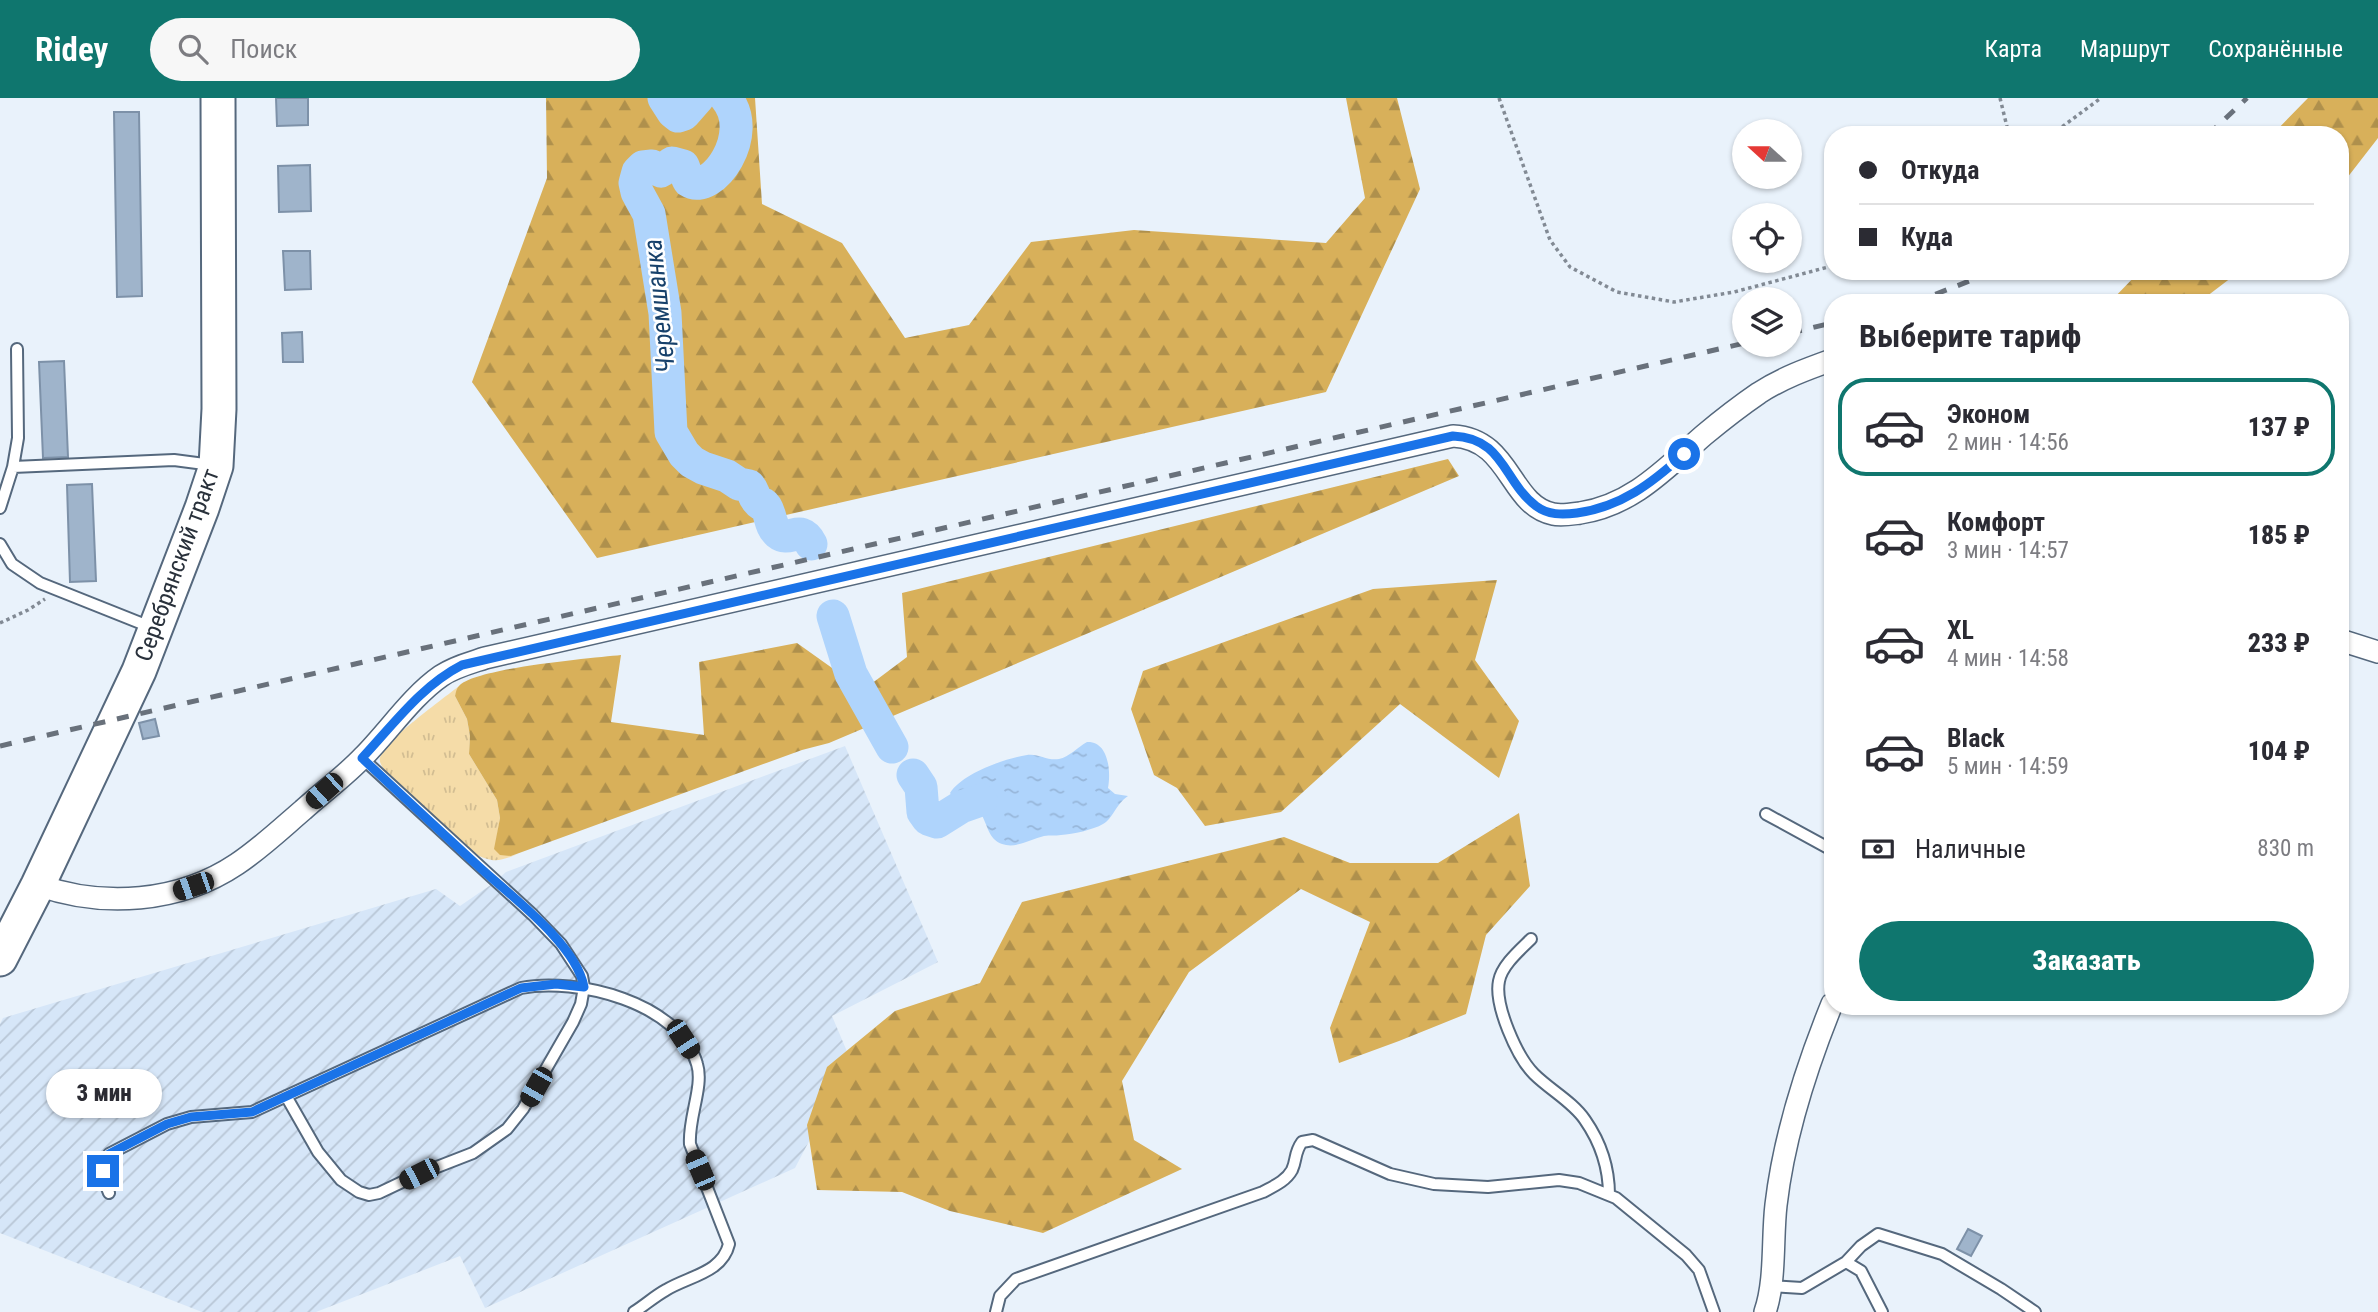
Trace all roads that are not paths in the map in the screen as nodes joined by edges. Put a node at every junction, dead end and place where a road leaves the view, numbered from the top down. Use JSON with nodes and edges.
{"nodes":[{"id":1,"x":218,"y":98,"type":"edge"},
{"id":2,"x":17,"y":349,"type":"dead end"},
{"id":3,"x":1824,"y":363,"type":"edge"},
{"id":4,"x":216,"y":466,"type":"junction"},
{"id":5,"x":13,"y":467,"type":"junction"},
{"id":6,"x":0,"y":508,"type":"edge"},
{"id":7,"x":0,"y":544,"type":"edge"},
{"id":8,"x":155,"y":629,"type":"junction"},
{"id":9,"x":2349,"y":643,"type":"edge"},
{"id":10,"x":2349,"y":652,"type":"edge"},
{"id":11,"x":2377,"y":652,"type":"edge"},
{"id":12,"x":362,"y":758,"type":"junction"},
{"id":13,"x":1766,"y":814,"type":"dead end"},
{"id":14,"x":1824,"y":846,"type":"edge"},
{"id":15,"x":38,"y":886,"type":"junction"},
{"id":16,"x":1531,"y":939,"type":"dead end"},
{"id":17,"x":0,"y":959,"type":"edge"},
{"id":18,"x":584,"y":987,"type":"junction"},
{"id":19,"x":1828,"y":1015,"type":"edge"},
{"id":20,"x":286,"y":1096,"type":"junction"},
{"id":21,"x":109,"y":1193,"type":"dead end"},
{"id":22,"x":1609,"y":1195,"type":"junction"},
{"id":23,"x":1846,"y":1262,"type":"junction"},
{"id":24,"x":1771,"y":1286,"type":"junction"},
{"id":25,"x":1767,"y":1311,"type":"edge"},
{"id":26,"x":634,"y":1312,"type":"edge"},
{"id":27,"x":996,"y":1312,"type":"edge"},
{"id":28,"x":1714,"y":1312,"type":"edge"},
{"id":29,"x":1882,"y":1312,"type":"edge"},
{"id":30,"x":2035,"y":1312,"type":"edge"}],
"edges":[{"from":1,"to":4,"type":"main road","name":"Серебрянский тракт"},
{"from":2,"to":5,"type":"lane"},
{"from":3,"to":12,"type":"street"},
{"from":4,"to":5,"type":"lane"},
{"from":4,"to":8,"type":"main road","name":"Серебрянский тракт"},
{"from":5,"to":6,"type":"lane"},
{"from":7,"to":8,"type":"lane"},
{"from":8,"to":15,"type":"main road","name":"Серебрянский тракт"},
{"from":9,"to":11,"type":"street"},
{"from":10,"to":11,"type":"street"},
{"from":12,"to":15,"type":"street"},
{"from":12,"to":18,"type":"lane"},
{"from":13,"to":14,"type":"lane"},
{"from":15,"to":17,"type":"main road","name":"Серебрянский тракт"},
{"from":16,"to":22,"type":"lane"},
{"from":18,"to":20,"type":"lane"},
{"from":18,"to":20,"type":"lane"},
{"from":18,"to":26,"type":"lane"},
{"from":19,"to":24,"type":"street"},
{"from":20,"to":21,"type":"lane"},
{"from":22,"to":27,"type":"lane"},
{"from":22,"to":28,"type":"lane"},
{"from":23,"to":24,"type":"lane"},
{"from":23,"to":29,"type":"lane"},
{"from":23,"to":30,"type":"lane"},
{"from":24,"to":25,"type":"street"}]}
